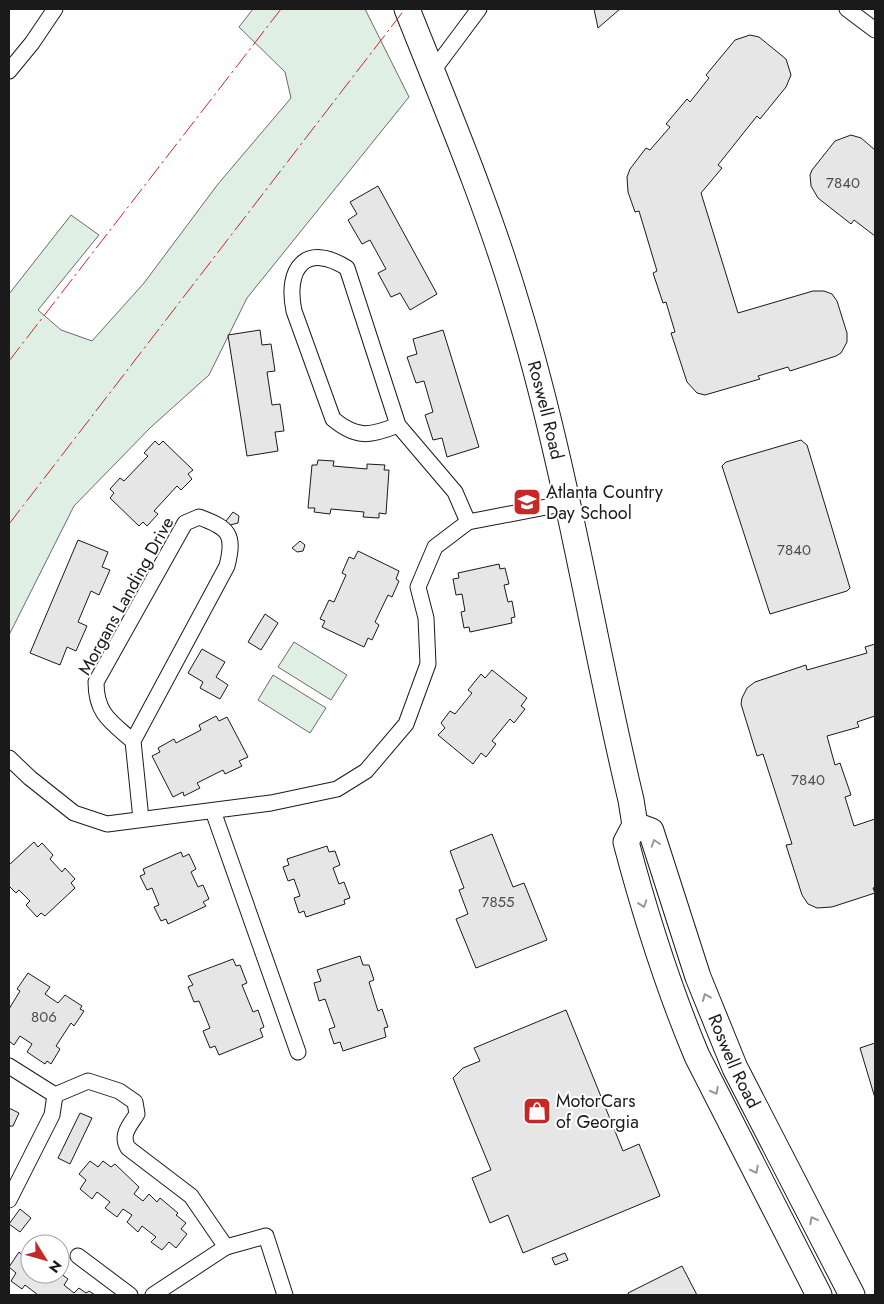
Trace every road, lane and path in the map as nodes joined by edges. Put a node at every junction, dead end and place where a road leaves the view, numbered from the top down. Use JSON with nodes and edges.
{"nodes":[{"id":1,"x":55,"y":9,"type":"edge"},
{"id":2,"x":407,"y":9,"type":"edge"},
{"id":3,"x":479,"y":9,"type":"edge"},
{"id":4,"x":847,"y":9,"type":"edge"},
{"id":5,"x":875,"y":30,"type":"edge"},
{"id":6,"x":9,"y":71,"type":"edge"},
{"id":7,"x":432,"y":72,"type":"junction"},
{"id":8,"x":398,"y":425,"type":"junction"},
{"id":9,"x":567,"y":503,"type":"junction"},
{"id":10,"x":468,"y":522,"type":"junction"},
{"id":11,"x":133,"y":741,"type":"junction"},
{"id":12,"x":9,"y":758,"type":"edge"},
{"id":13,"x":213,"y":811,"type":"junction"},
{"id":14,"x":141,"y":819,"type":"junction"},
{"id":15,"x":635,"y":825,"type":"junction"},
{"id":16,"x":298,"y":1052,"type":"dead end"},
{"id":17,"x":9,"y":1066,"type":"edge"},
{"id":18,"x":55,"y":1096,"type":"junction"},
{"id":19,"x":11,"y":1193,"type":"edge"},
{"id":20,"x":226,"y":1247,"type":"junction"},
{"id":21,"x":78,"y":1256,"type":"dead end"},
{"id":22,"x":176,"y":1289,"type":"edge"},
{"id":23,"x":130,"y":1295,"type":"edge"},
{"id":24,"x":153,"y":1295,"type":"edge"},
{"id":25,"x":285,"y":1295,"type":"edge"},
{"id":26,"x":819,"y":1295,"type":"edge"},
{"id":27,"x":852,"y":1295,"type":"edge"}],
"edges":[{"from":1,"to":6,"type":"street"},
{"from":2,"to":7,"type":"main road","name":"Roswell Road"},
{"from":3,"to":7,"type":"street"},
{"from":4,"to":5,"type":"street"},
{"from":7,"to":9,"type":"main road","name":"Roswell Road"},
{"from":8,"to":8,"type":"street"},
{"from":8,"to":10,"type":"street"},
{"from":9,"to":10,"type":"street"},
{"from":9,"to":15,"type":"main road","name":"Roswell Road"},
{"from":10,"to":13,"type":"street"},
{"from":11,"to":11,"type":"street","name":"Morgans Landing Drive"},
{"from":11,"to":14,"type":"street"},
{"from":12,"to":14,"type":"street"},
{"from":13,"to":14,"type":"street"},
{"from":13,"to":16,"type":"street"},
{"from":15,"to":26,"type":"main road","name":"Roswell Road","one_way":true},
{"from":27,"to":15,"type":"main road","name":"Roswell Road","one_way":true},
{"from":17,"to":18,"type":"street"},
{"from":18,"to":19,"type":"street"},
{"from":18,"to":20,"type":"street"},
{"from":20,"to":22,"type":"street"},
{"from":20,"to":25,"type":"street"},
{"from":21,"to":23,"type":"street"},
{"from":22,"to":24,"type":"street"}]}
